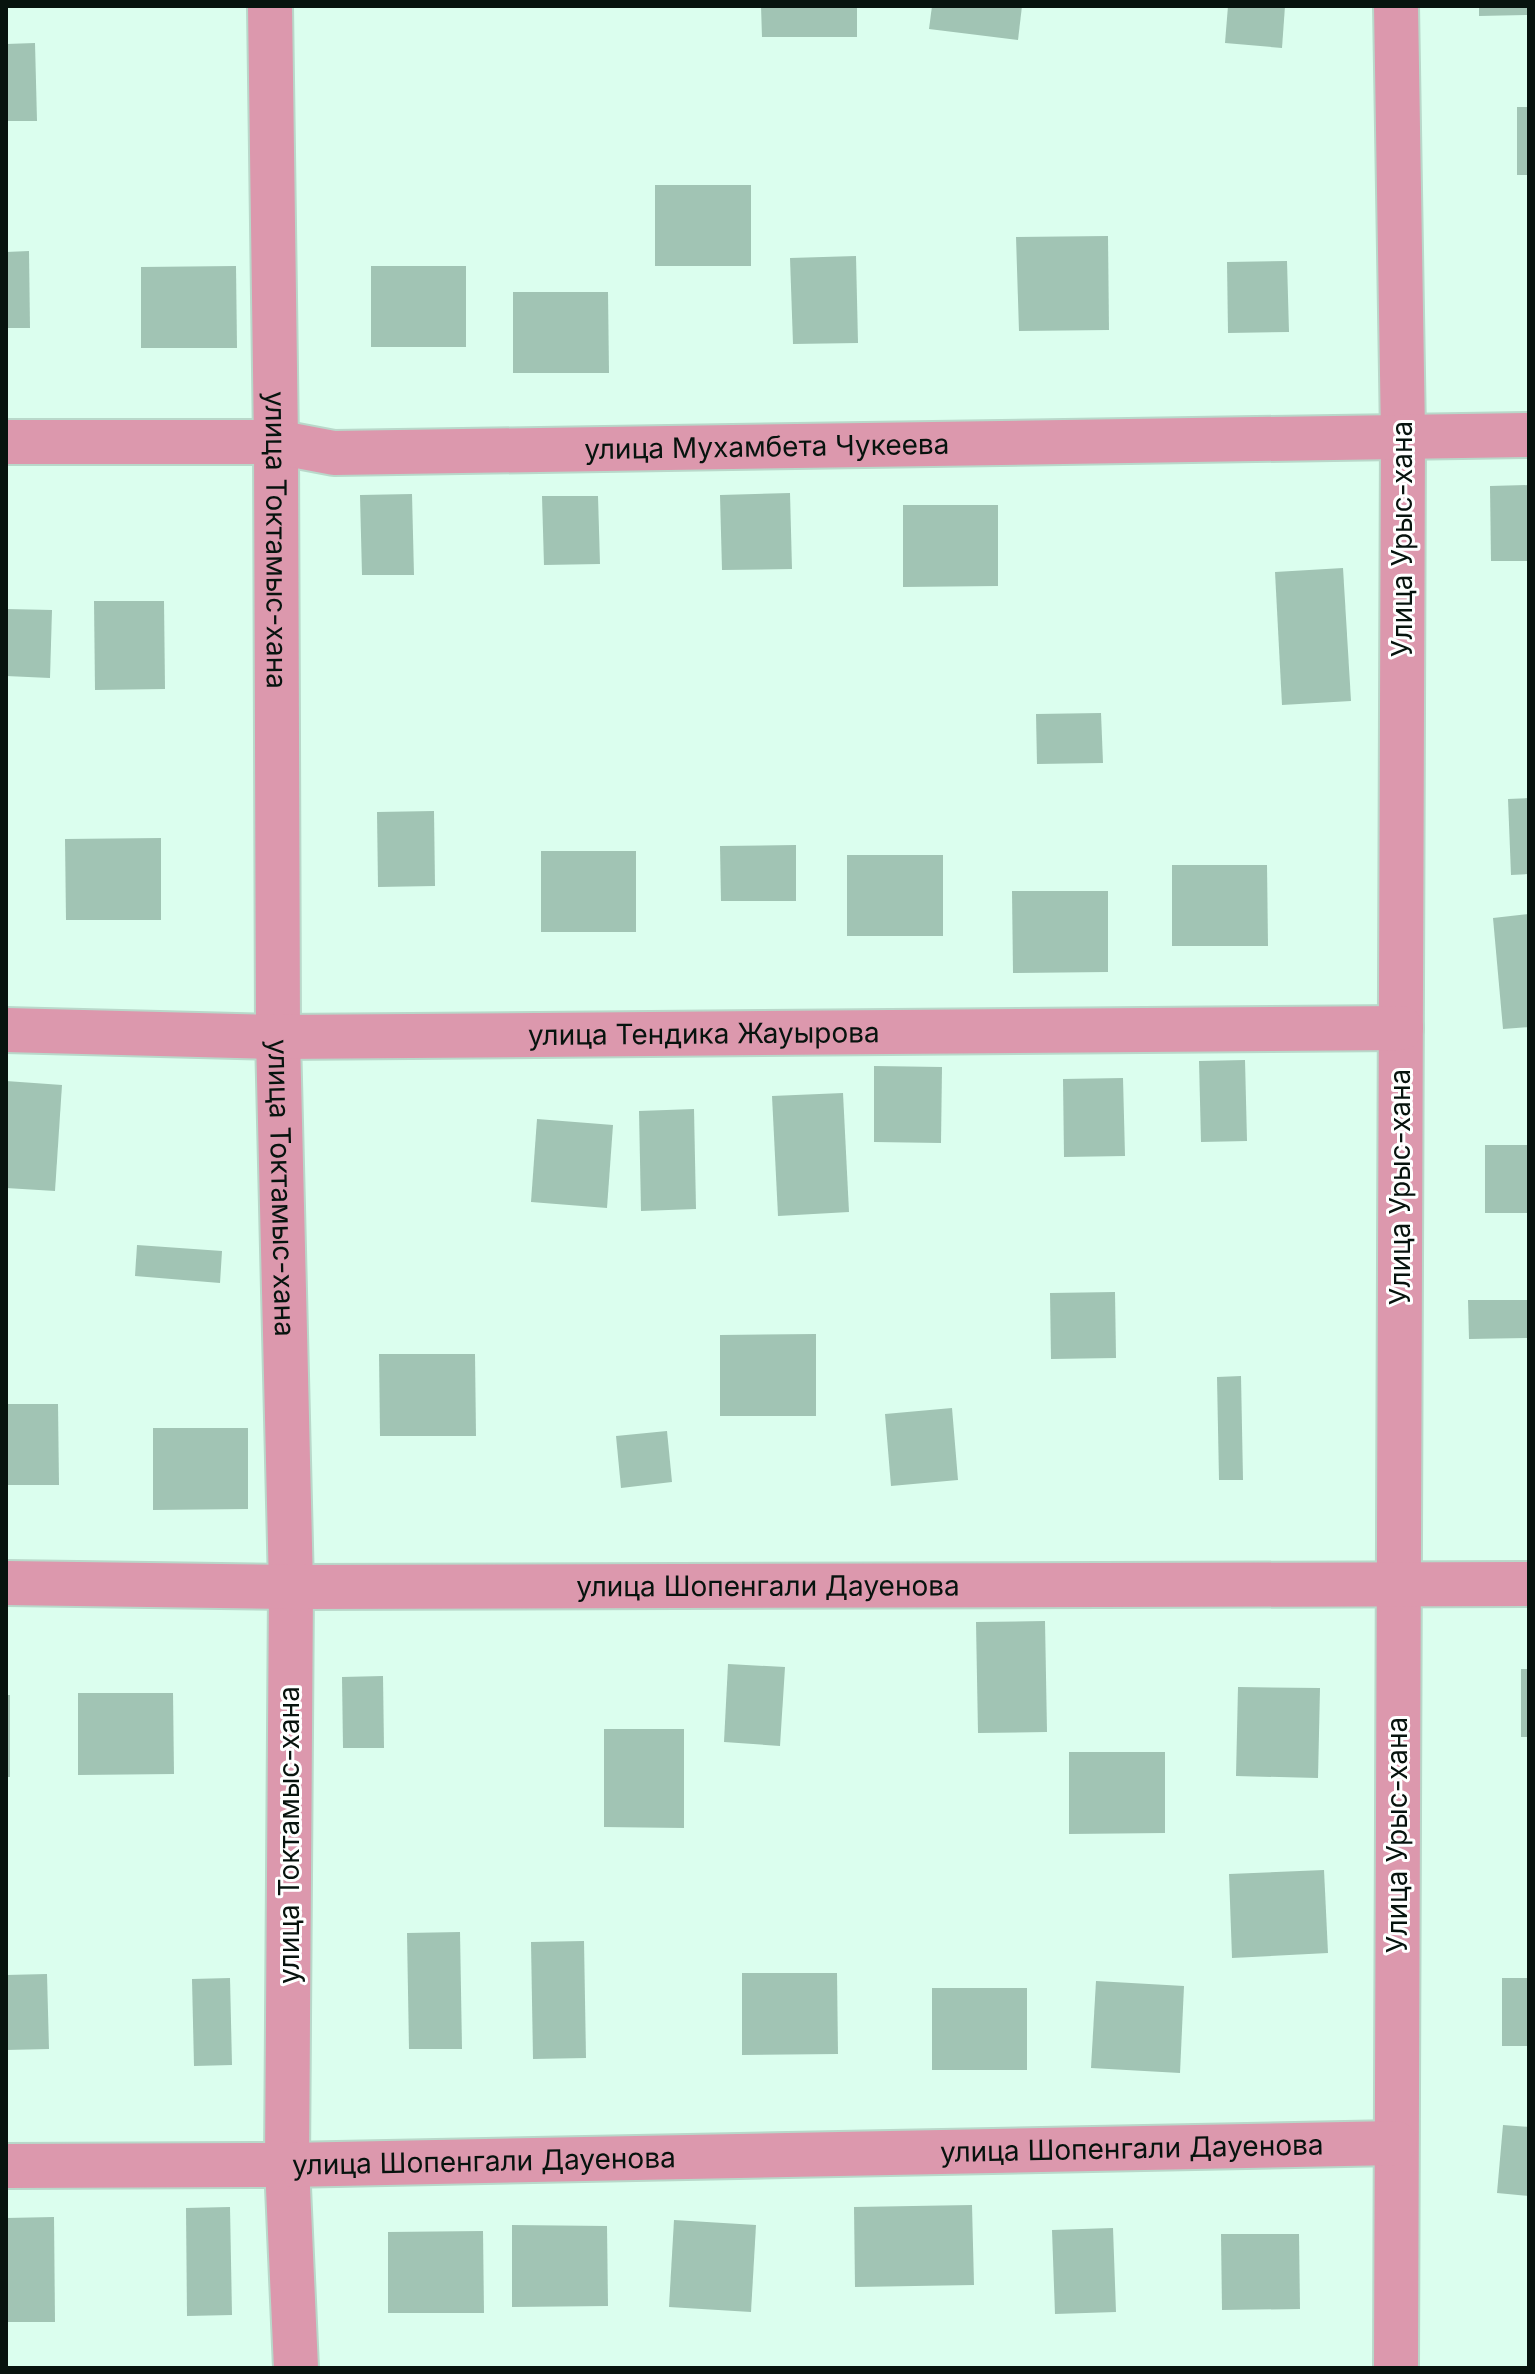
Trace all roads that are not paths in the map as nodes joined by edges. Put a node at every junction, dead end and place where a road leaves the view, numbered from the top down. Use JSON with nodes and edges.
{"nodes":[{"id":1,"x":270,"y":6,"type":"edge"},
{"id":2,"x":1396,"y":6,"type":"edge"},
{"id":3,"x":1403,"y":434,"type":"junction"},
{"id":4,"x":1529,"y":435,"type":"edge"},
{"id":5,"x":6,"y":442,"type":"edge"},
{"id":6,"x":276,"y":442,"type":"junction"},
{"id":7,"x":1401,"y":1028,"type":"junction"},
{"id":8,"x":6,"y":1030,"type":"edge"},
{"id":9,"x":278,"y":1037,"type":"junction"},
{"id":10,"x":6,"y":1583,"type":"edge"},
{"id":11,"x":1399,"y":1584,"type":"junction"},
{"id":12,"x":1529,"y":1584,"type":"edge"},
{"id":13,"x":291,"y":1587,"type":"junction"},
{"id":14,"x":1395,"y":2143,"type":"junction"},
{"id":15,"x":287,"y":2165,"type":"junction"},
{"id":16,"x":6,"y":2166,"type":"edge"},
{"id":17,"x":296,"y":2368,"type":"edge"},
{"id":18,"x":1396,"y":2368,"type":"edge"}],
"edges":[{"from":1,"to":6,"type":"street","name":"улица Токтамыс-хана"},
{"from":2,"to":3,"type":"street","name":"Улица Урыс-хана"},
{"from":3,"to":4,"type":"street","name":"улица Мухамбета Чукеева"},
{"from":3,"to":6,"type":"street","name":"улица Мухамбета Чукеева"},
{"from":3,"to":7,"type":"street","name":"Улица Урыс-хана"},
{"from":5,"to":6,"type":"street","name":"улица Мухамбета Чукеева"},
{"from":6,"to":9,"type":"street","name":"улица Токтамыс-хана"},
{"from":7,"to":9,"type":"street","name":"улица Тендика Жауырова"},
{"from":7,"to":11,"type":"street","name":"Улица Урыс-хана"},
{"from":8,"to":9,"type":"street","name":"улица Тендика Жауырова"},
{"from":9,"to":13,"type":"street","name":"улица Токтамыс-хана"},
{"from":10,"to":13,"type":"street","name":"улица Шопенгали Дауенова"},
{"from":11,"to":12,"type":"street","name":"улица Шопенгали Дауенова"},
{"from":11,"to":13,"type":"street","name":"улица Шопенгали Дауенова"},
{"from":11,"to":14,"type":"street","name":"Улица Урыс-хана"},
{"from":13,"to":15,"type":"street","name":"улица Токтамыс-хана"},
{"from":14,"to":15,"type":"street","name":"улица Шопенгали Дауенова"},
{"from":14,"to":18,"type":"street","name":"Улица Урыс-хана"},
{"from":15,"to":16,"type":"street","name":"улица Шопенгали Дауенова"},
{"from":15,"to":17,"type":"street","name":"улица Токтамыс-хана"}]}
